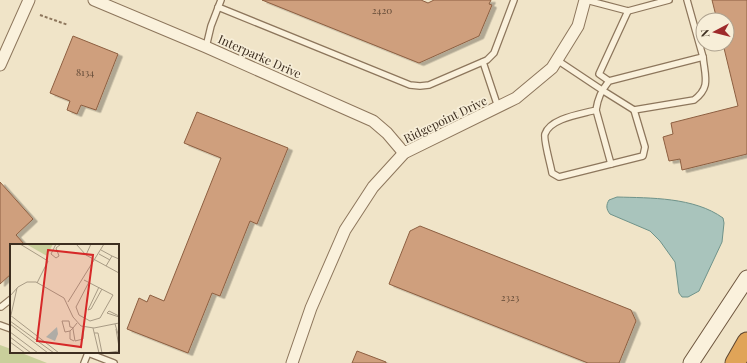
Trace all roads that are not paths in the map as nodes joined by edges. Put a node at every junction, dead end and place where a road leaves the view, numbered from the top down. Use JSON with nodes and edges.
{"nodes":[{"id":1,"x":29,"y":0,"type":"edge"},
{"id":2,"x":94,"y":0,"type":"edge"},
{"id":3,"x":221,"y":0,"type":"edge"},
{"id":4,"x":514,"y":0,"type":"edge"},
{"id":5,"x":586,"y":0,"type":"edge"},
{"id":6,"x":670,"y":0,"type":"edge"},
{"id":7,"x":687,"y":0,"type":"edge"},
{"id":8,"x":218,"y":7,"type":"junction"},
{"id":9,"x":628,"y":11,"type":"junction"},
{"id":10,"x":206,"y":47,"type":"junction"},
{"id":11,"x":2,"y":58,"type":"edge"},
{"id":12,"x":703,"y":58,"type":"junction"},
{"id":13,"x":557,"y":60,"type":"junction"},
{"id":14,"x":483,"y":62,"type":"junction"},
{"id":15,"x":608,"y":81,"type":"junction"},
{"id":16,"x":602,"y":90,"type":"junction"},
{"id":17,"x":498,"y":107,"type":"junction"},
{"id":18,"x":596,"y":110,"type":"junction"},
{"id":19,"x":634,"y":110,"type":"junction"},
{"id":20,"x":404,"y":153,"type":"junction"},
{"id":21,"x":611,"y":164,"type":"junction"},
{"id":22,"x":747,"y":278,"type":"edge"},
{"id":23,"x":10,"y":300,"type":"edge"},
{"id":24,"x":0,"y":307,"type":"edge"},
{"id":25,"x":0,"y":325,"type":"edge"},
{"id":26,"x":10,"y":329,"type":"edge"},
{"id":27,"x":747,"y":342,"type":"edge"},
{"id":28,"x":84,"y":363,"type":"edge"},
{"id":29,"x":114,"y":363,"type":"edge"},
{"id":30,"x":292,"y":363,"type":"edge"},
{"id":31,"x":691,"y":363,"type":"edge"},
{"id":32,"x":735,"y":363,"type":"edge"}],
"edges":[{"from":1,"to":11,"type":"street"},
{"from":2,"to":10,"type":"street","name":"Interparke Drive"},
{"from":3,"to":8,"type":"lane"},
{"from":4,"to":14,"type":"lane"},
{"from":5,"to":9,"type":"lane"},
{"from":5,"to":13,"type":"street","name":"Ridgepoint Drive"},
{"from":6,"to":9,"type":"lane"},
{"from":7,"to":12,"type":"lane"},
{"from":8,"to":10,"type":"lane"},
{"from":8,"to":14,"type":"lane"},
{"from":9,"to":15,"type":"lane"},
{"from":10,"to":20,"type":"street","name":"Interparke Drive"},
{"from":12,"to":15,"type":"lane"},
{"from":12,"to":19,"type":"lane"},
{"from":13,"to":16,"type":"lane"},
{"from":13,"to":17,"type":"street","name":"Ridgepoint Drive"},
{"from":14,"to":17,"type":"lane"},
{"from":15,"to":16,"type":"lane"},
{"from":16,"to":18,"type":"lane"},
{"from":16,"to":19,"type":"lane"},
{"from":17,"to":20,"type":"street","name":"Ridgepoint Drive"},
{"from":18,"to":21,"type":"lane"},
{"from":18,"to":21,"type":"lane"},
{"from":19,"to":21,"type":"lane"},
{"from":20,"to":30,"type":"street","name":"Ridgepoint Drive"},
{"from":22,"to":31,"type":"main road"},
{"from":23,"to":24,"type":"lane"},
{"from":25,"to":26,"type":"lane"},
{"from":27,"to":32,"type":"highway"},
{"from":28,"to":29,"type":"lane"}]}
